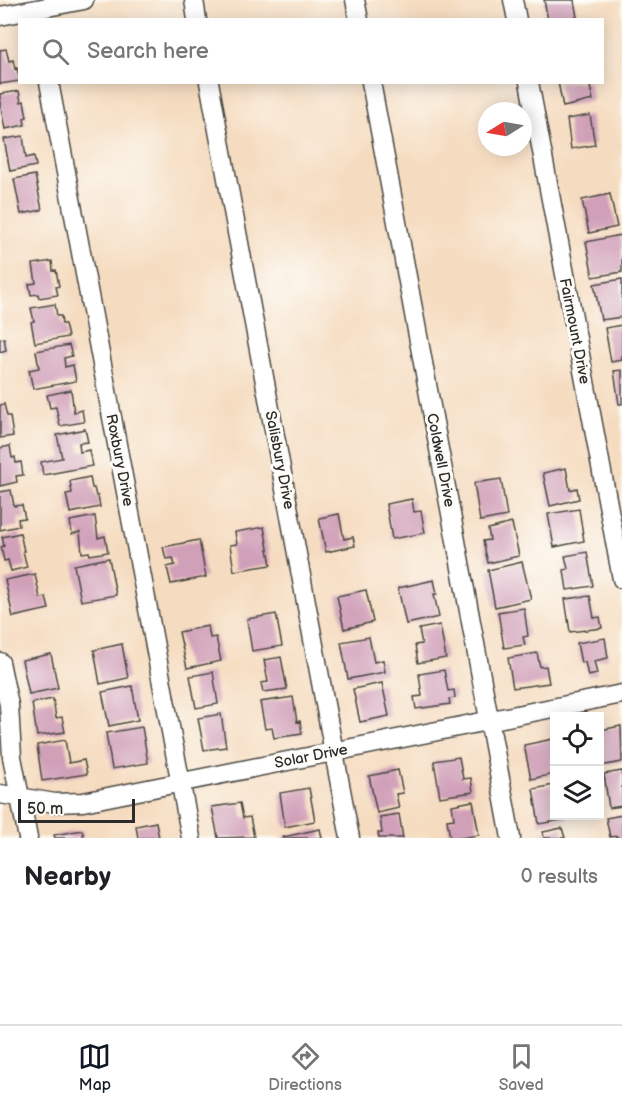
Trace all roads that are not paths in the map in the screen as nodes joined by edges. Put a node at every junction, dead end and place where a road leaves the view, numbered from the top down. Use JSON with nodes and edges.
{"nodes":[{"id":1,"x":84,"y":0,"type":"edge"},
{"id":2,"x":194,"y":0,"type":"edge"},
{"id":3,"x":355,"y":0,"type":"edge"},
{"id":4,"x":513,"y":0,"type":"edge"},
{"id":5,"x":35,"y":10,"type":"edge"},
{"id":6,"x":0,"y":16,"type":"edge"},
{"id":7,"x":197,"y":18,"type":"edge"},
{"id":8,"x":359,"y":18,"type":"edge"},
{"id":9,"x":517,"y":18,"type":"edge"},
{"id":10,"x":49,"y":84,"type":"edge"},
{"id":11,"x":209,"y":84,"type":"edge"},
{"id":12,"x":370,"y":84,"type":"edge"},
{"id":13,"x":529,"y":84,"type":"edge"},
{"id":14,"x":622,"y":579,"type":"edge"},
{"id":15,"x":0,"y":662,"type":"edge"},
{"id":16,"x":622,"y":694,"type":"edge"},
{"id":17,"x":489,"y":721,"type":"junction"},
{"id":18,"x":334,"y":751,"type":"junction"},
{"id":19,"x":181,"y":782,"type":"junction"},
{"id":20,"x":0,"y":794,"type":"edge"},
{"id":21,"x":20,"y":797,"type":"junction"},
{"id":22,"x":28,"y":838,"type":"edge"},
{"id":23,"x":191,"y":838,"type":"edge"},
{"id":24,"x":350,"y":838,"type":"edge"},
{"id":25,"x":511,"y":838,"type":"edge"}],
"edges":[{"from":1,"to":5,"type":"street"},
{"from":2,"to":7,"type":"street"},
{"from":3,"to":8,"type":"street"},
{"from":4,"to":9,"type":"street"},
{"from":5,"to":6,"type":"street"},
{"from":10,"to":19,"type":"street","name":"Roxbury Drive"},
{"from":11,"to":18,"type":"street","name":"Salisbury Drive"},
{"from":12,"to":17,"type":"street","name":"Coldwell Drive"},
{"from":13,"to":14,"type":"street","name":"Fairmount Drive"},
{"from":15,"to":21,"type":"street"},
{"from":16,"to":17,"type":"street","name":"Solar Drive"},
{"from":17,"to":18,"type":"street","name":"Solar Drive"},
{"from":17,"to":25,"type":"street","name":"Coldwell Drive"},
{"from":18,"to":19,"type":"street","name":"Solar Drive"},
{"from":18,"to":24,"type":"street","name":"Salisbury Drive"},
{"from":19,"to":21,"type":"street","name":"Solar Drive"},
{"from":19,"to":23,"type":"street","name":"Roxbury Drive"},
{"from":20,"to":21,"type":"street","name":"Solar Drive"},
{"from":21,"to":22,"type":"street"}]}
